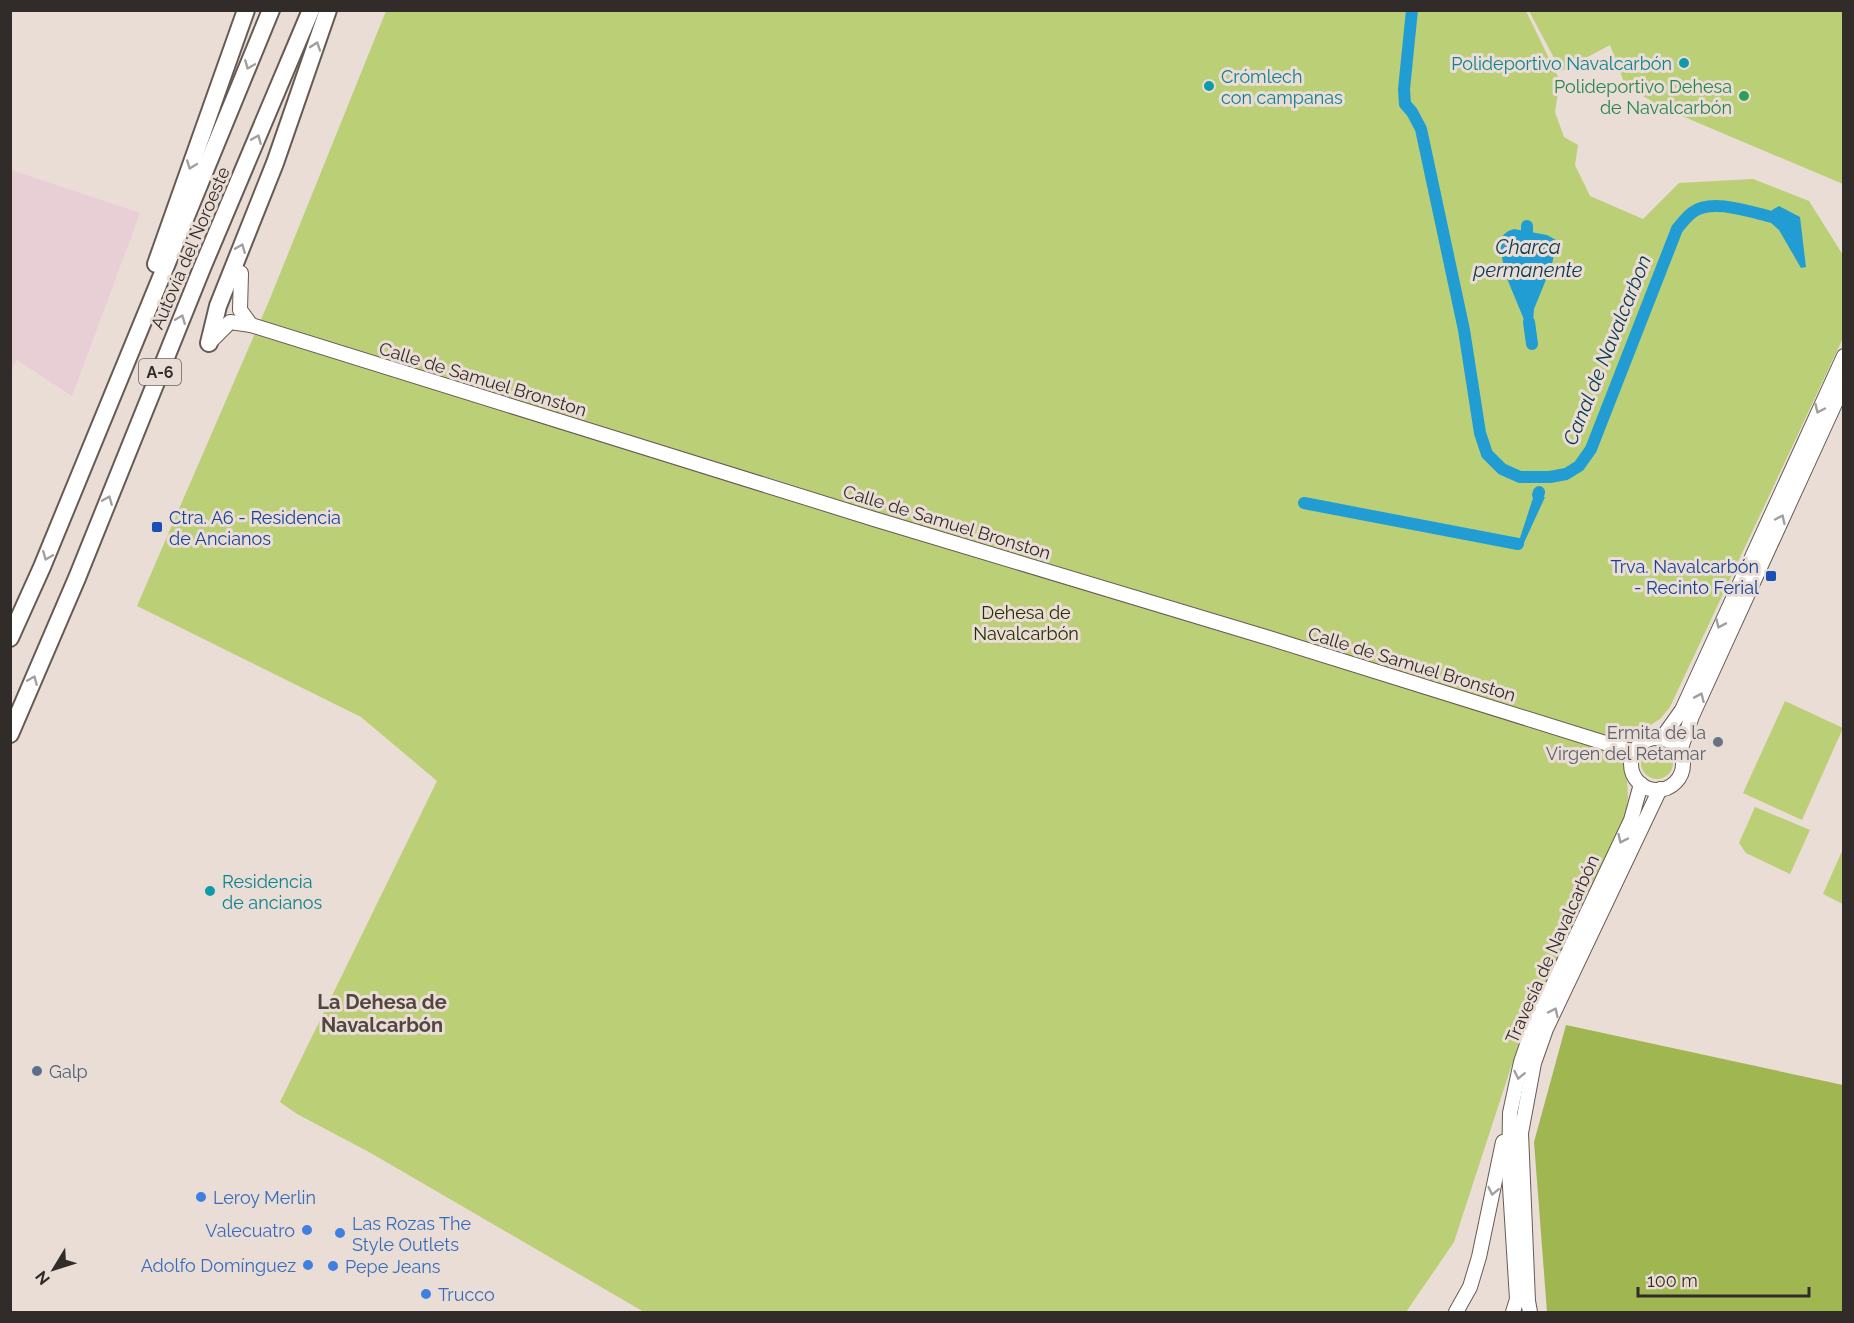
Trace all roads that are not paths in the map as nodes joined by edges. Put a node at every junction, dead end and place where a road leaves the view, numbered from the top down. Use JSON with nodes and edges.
{"nodes":[{"id":1,"x":246,"y":10,"type":"edge"},
{"id":2,"x":271,"y":10,"type":"edge"},
{"id":3,"x":311,"y":10,"type":"edge"},
{"id":4,"x":328,"y":10,"type":"edge"},
{"id":5,"x":241,"y":273,"type":"dead end"},
{"id":6,"x":251,"y":325,"type":"junction"},
{"id":7,"x":209,"y":343,"type":"joint"},
{"id":8,"x":1844,"y":356,"type":"edge"},
{"id":9,"x":1844,"y":384,"type":"edge"},
{"id":10,"x":110,"y":402,"type":"junction"},
{"id":11,"x":10,"y":638,"type":"edge"},
{"id":12,"x":10,"y":734,"type":"edge"},
{"id":13,"x":1662,"y":738,"type":"junction"},
{"id":14,"x":1680,"y":751,"type":"junction"},
{"id":15,"x":1634,"y":752,"type":"junction"},
{"id":16,"x":1641,"y":784,"type":"junction"},
{"id":17,"x":1660,"y":789,"type":"junction"},
{"id":18,"x":1509,"y":1113,"type":"junction"},
{"id":19,"x":1456,"y":1312,"type":"edge"},
{"id":20,"x":1513,"y":1312,"type":"edge"},
{"id":21,"x":1530,"y":1312,"type":"edge"}],
"edges":[{"from":1,"to":10,"type":"highway","one_way":true},
{"from":2,"to":10,"type":"highway","name":"Autovía del Noroeste","number":"A-6","one_way":true},
{"from":12,"to":3,"type":"highway","name":"Autovía del Noroeste","number":"A-6","one_way":true},
{"from":7,"to":4,"type":"highway","one_way":true},
{"from":5,"to":6,"type":"street"},
{"from":6,"to":7,"type":"street"},
{"from":6,"to":15,"type":"street","name":"Calle de Samuel Bronston"},
{"from":8,"to":13,"type":"street","one_way":true},
{"from":14,"to":9,"type":"street","one_way":true},
{"from":10,"to":11,"type":"highway","name":"Autovía del Noroeste","number":"A-6","one_way":true},
{"from":13,"to":14,"type":"street"},
{"from":13,"to":15,"type":"street"},
{"from":14,"to":17,"type":"street","name":"Travesía de Navalcarbón"},
{"from":15,"to":16,"type":"street"},
{"from":16,"to":17,"type":"street"},
{"from":16,"to":18,"type":"street","name":"Travesía de Navalcarbón","one_way":true},
{"from":21,"to":17,"type":"street","name":"Travesía de Navalcarbón","one_way":true},
{"from":18,"to":19,"type":"street","one_way":true},
{"from":18,"to":20,"type":"street","name":"Travesía de Navalcarbón"}]}
